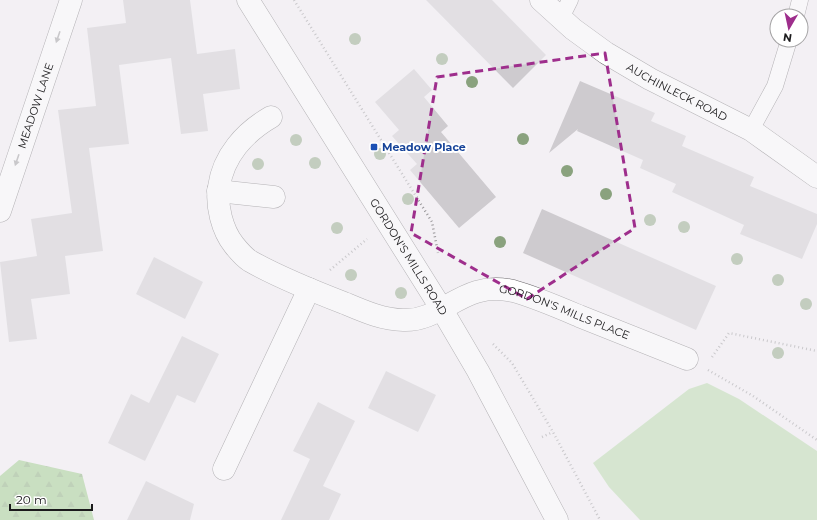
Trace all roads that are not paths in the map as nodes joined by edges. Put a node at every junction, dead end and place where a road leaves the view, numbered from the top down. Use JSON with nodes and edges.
{"nodes":[{"id":1,"x":71,"y":0,"type":"edge"},
{"id":2,"x":248,"y":0,"type":"edge"},
{"id":3,"x":541,"y":0,"type":"edge"},
{"id":4,"x":566,"y":9,"type":"edge"},
{"id":5,"x":787,"y":48,"type":"edge"},
{"id":6,"x":271,"y":118,"type":"dead end"},
{"id":7,"x":751,"y":130,"type":"junction"},
{"id":8,"x":817,"y":177,"type":"edge"},
{"id":9,"x":218,"y":191,"type":"junction"},
{"id":10,"x":274,"y":197,"type":"dead end"},
{"id":11,"x":0,"y":211,"type":"edge"},
{"id":12,"x":312,"y":290,"type":"junction"},
{"id":13,"x":441,"y":308,"type":"junction"},
{"id":14,"x":696,"y":364,"type":"road end"},
{"id":15,"x":224,"y":469,"type":"dead end"},
{"id":16,"x":557,"y":520,"type":"edge"}],
"edges":[{"from":1,"to":11,"type":"street","name":"MEADOW LANE","one_way":true},
{"from":2,"to":13,"type":"street","name":"GORDON'S MILLS ROAD"},
{"from":3,"to":4,"type":"street","name":"AUCHINLECK ROAD"},
{"from":4,"to":7,"type":"street","name":"AUCHINLECK ROAD"},
{"from":5,"to":7,"type":"lane"},
{"from":6,"to":9,"type":"street"},
{"from":7,"to":8,"type":"street","name":"AUCHINLECK ROAD"},
{"from":9,"to":10,"type":"street"},
{"from":9,"to":12,"type":"street"},
{"from":12,"to":13,"type":"street"},
{"from":12,"to":15,"type":"street"},
{"from":13,"to":14,"type":"street","name":"GORDON'S MILLS PLACE"},
{"from":13,"to":16,"type":"street","name":"GORDON'S MILLS ROAD"}]}
